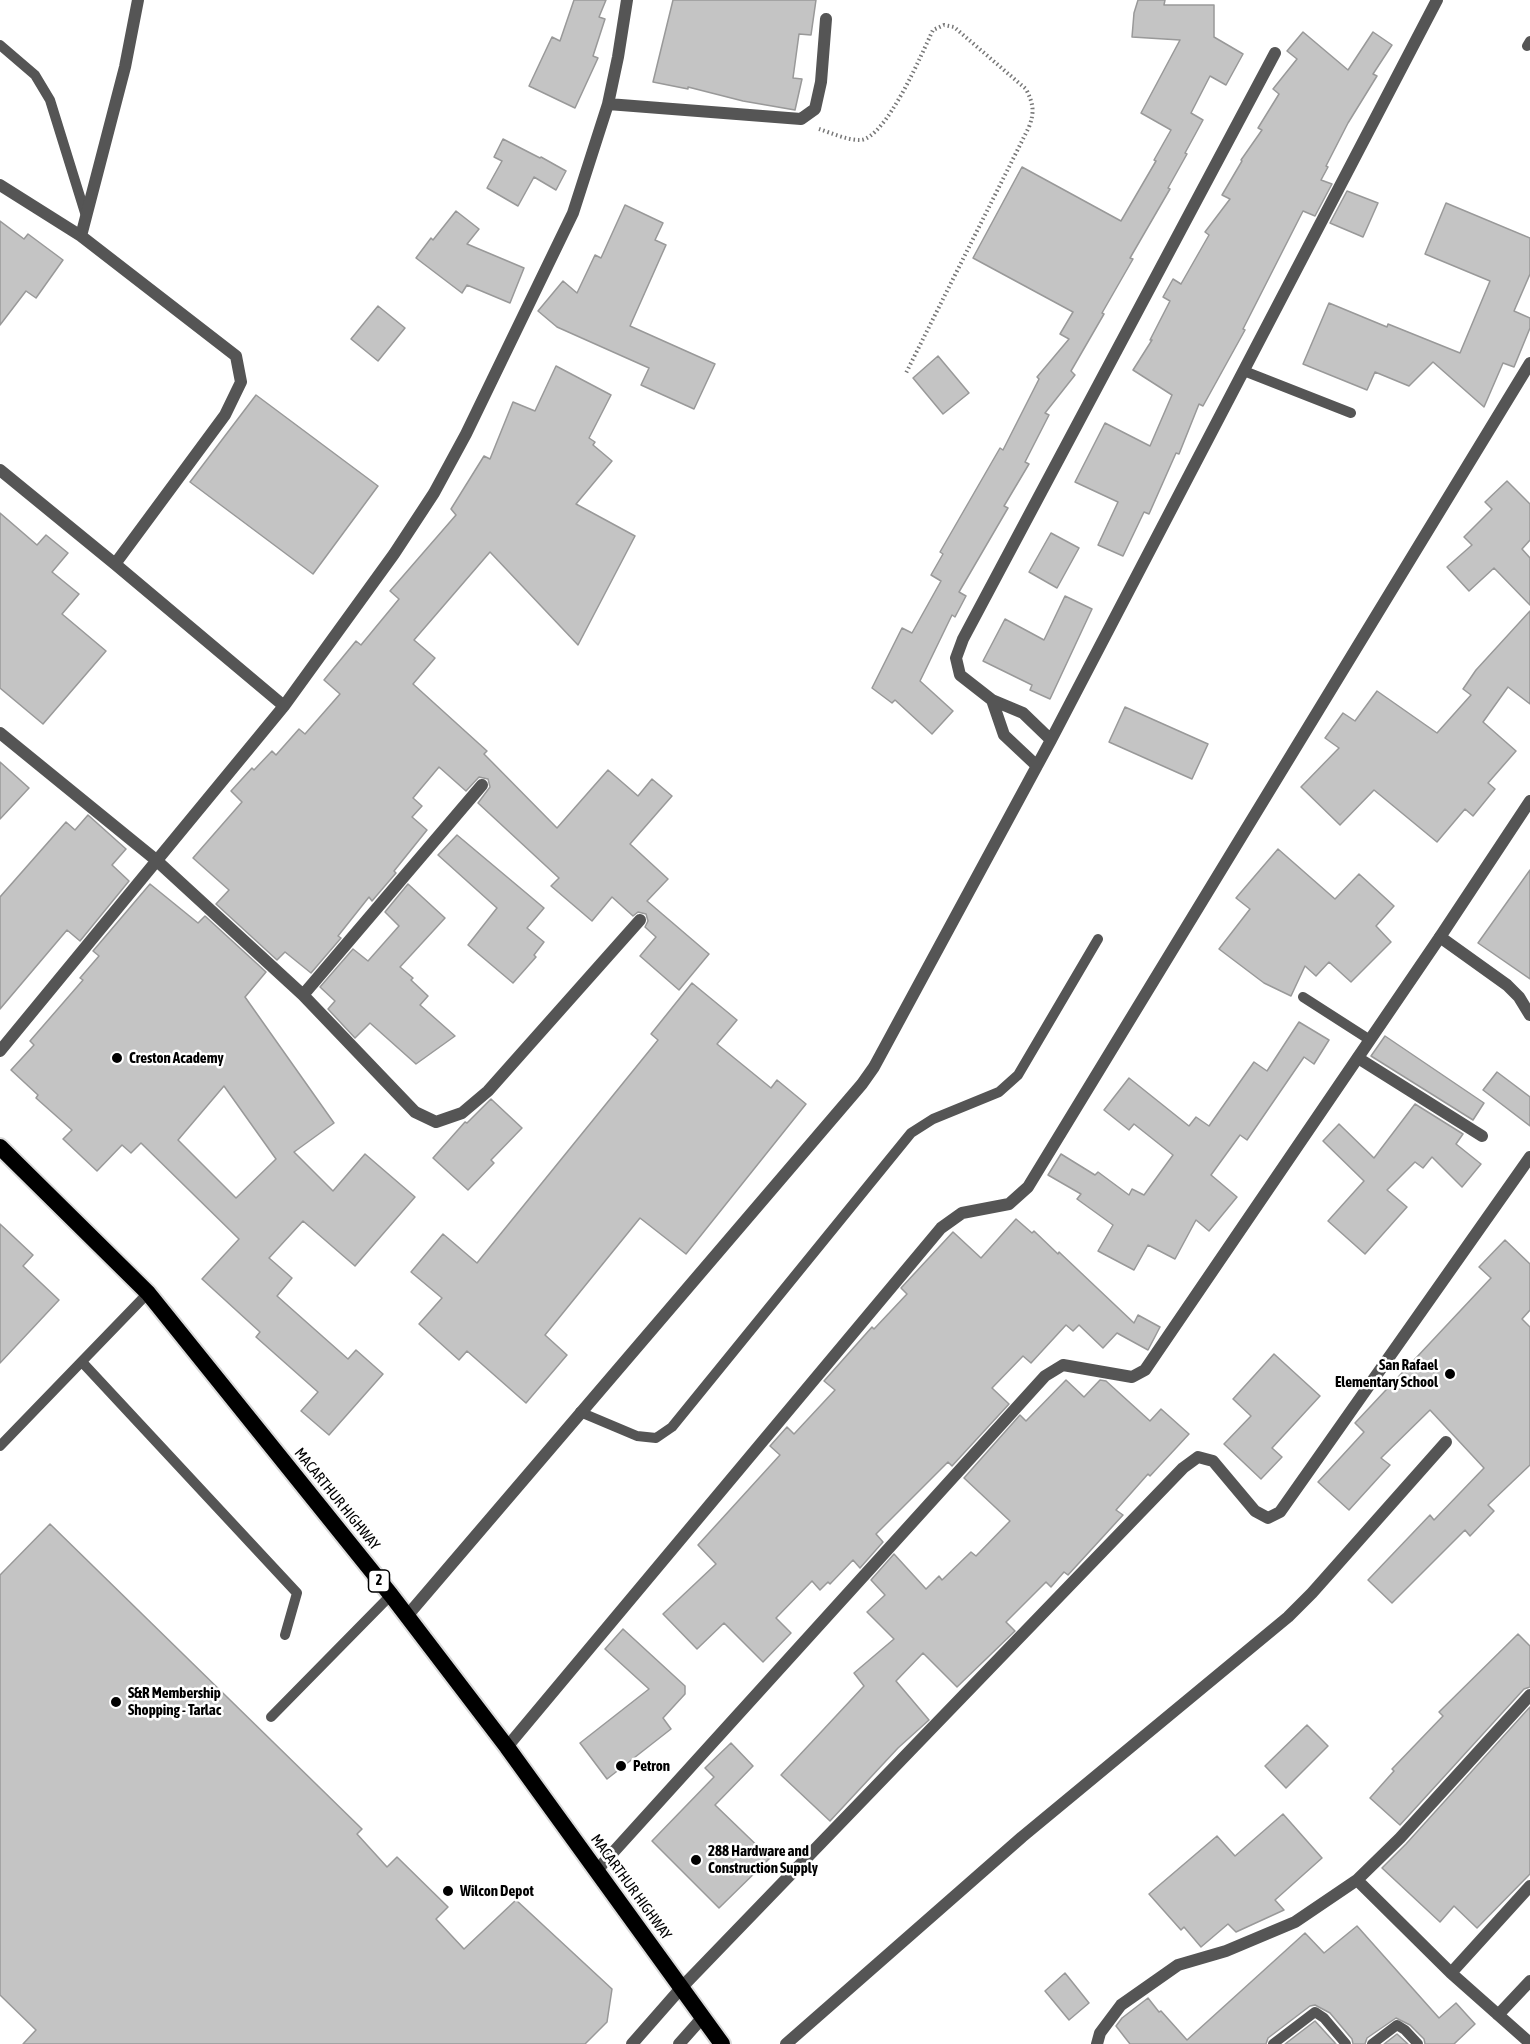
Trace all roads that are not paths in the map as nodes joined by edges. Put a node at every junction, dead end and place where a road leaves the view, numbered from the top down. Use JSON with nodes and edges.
{"nodes":[{"id":1,"x":138,"y":0,"type":"edge"},
{"id":2,"x":627,"y":0,"type":"edge"},
{"id":3,"x":1437,"y":0,"type":"edge"},
{"id":4,"x":826,"y":20,"type":"dead end"},
{"id":5,"x":0,"y":45,"type":"edge"},
{"id":6,"x":1275,"y":53,"type":"dead end"},
{"id":7,"x":608,"y":104,"type":"junction"},
{"id":8,"x":0,"y":185,"type":"edge"},
{"id":9,"x":86,"y":216,"type":"junction"},
{"id":10,"x":81,"y":236,"type":"junction"},
{"id":11,"x":1530,"y":363,"type":"edge"},
{"id":12,"x":1244,"y":371,"type":"junction"},
{"id":13,"x":1351,"y":413,"type":"dead end"},
{"id":14,"x":0,"y":470,"type":"edge"},
{"id":15,"x":115,"y":564,"type":"junction"},
{"id":16,"x":992,"y":700,"type":"junction"},
{"id":17,"x":284,"y":706,"type":"junction"},
{"id":18,"x":0,"y":733,"type":"edge"},
{"id":19,"x":1051,"y":740,"type":"junction"},
{"id":20,"x":1037,"y":766,"type":"junction"},
{"id":21,"x":482,"y":785,"type":"dead end"},
{"id":22,"x":1530,"y":801,"type":"edge"},
{"id":23,"x":156,"y":860,"type":"junction"},
{"id":24,"x":640,"y":920,"type":"dead end"},
{"id":25,"x":1440,"y":937,"type":"junction"},
{"id":26,"x":1098,"y":939,"type":"dead end"},
{"id":27,"x":303,"y":995,"type":"junction"},
{"id":28,"x":1303,"y":997,"type":"dead end"},
{"id":29,"x":1530,"y":1015,"type":"edge"},
{"id":30,"x":1370,"y":1040,"type":"junction"},
{"id":31,"x":0,"y":1051,"type":"edge"},
{"id":32,"x":1358,"y":1058,"type":"junction"},
{"id":33,"x":1482,"y":1136,"type":"dead end"},
{"id":34,"x":0,"y":1147,"type":"edge"},
{"id":35,"x":1530,"y":1157,"type":"edge"},
{"id":36,"x":148,"y":1293,"type":"junction"},
{"id":37,"x":82,"y":1362,"type":"junction"},
{"id":38,"x":580,"y":1412,"type":"junction"},
{"id":39,"x":1446,"y":1442,"type":"dead end"},
{"id":40,"x":0,"y":1446,"type":"edge"},
{"id":41,"x":391,"y":1595,"type":"junction"},
{"id":42,"x":407,"y":1616,"type":"junction"},
{"id":43,"x":285,"y":1635,"type":"dead end"},
{"id":44,"x":1530,"y":1695,"type":"edge"},
{"id":45,"x":271,"y":1717,"type":"dead end"},
{"id":46,"x":507,"y":1747,"type":"junction"},
{"id":47,"x":598,"y":1869,"type":"junction"},
{"id":48,"x":1357,"y":1880,"type":"junction"},
{"id":49,"x":1530,"y":1886,"type":"edge"},
{"id":50,"x":1451,"y":1973,"type":"junction"},
{"id":51,"x":1530,"y":1981,"type":"edge"},
{"id":52,"x":682,"y":1988,"type":"junction"},
{"id":53,"x":1498,"y":2015,"type":"junction"},
{"id":54,"x":703,"y":2017,"type":"junction"},
{"id":55,"x":1530,"y":2043,"type":"edge"},
{"id":56,"x":632,"y":2044,"type":"edge"},
{"id":57,"x":679,"y":2044,"type":"edge"},
{"id":58,"x":722,"y":2044,"type":"edge"},
{"id":59,"x":786,"y":2044,"type":"edge"},
{"id":60,"x":1097,"y":2044,"type":"edge"},
{"id":61,"x":1273,"y":2044,"type":"edge"},
{"id":62,"x":1346,"y":2044,"type":"edge"},
{"id":63,"x":1371,"y":2044,"type":"edge"},
{"id":64,"x":1418,"y":2044,"type":"edge"}],
"edges":[{"from":1,"to":9,"type":"street"},
{"from":2,"to":7,"type":"street"},
{"from":3,"to":12,"type":"street"},
{"from":4,"to":7,"type":"street"},
{"from":5,"to":9,"type":"lane"},
{"from":6,"to":16,"type":"street"},
{"from":7,"to":17,"type":"street"},
{"from":8,"to":10,"type":"street"},
{"from":9,"to":10,"type":"street"},
{"from":10,"to":15,"type":"street"},
{"from":11,"to":46,"type":"street"},
{"from":12,"to":13,"type":"lane"},
{"from":12,"to":19,"type":"street"},
{"from":14,"to":15,"type":"street"},
{"from":15,"to":17,"type":"street"},
{"from":16,"to":19,"type":"street"},
{"from":16,"to":20,"type":"street"},
{"from":17,"to":23,"type":"street"},
{"from":18,"to":23,"type":"street"},
{"from":19,"to":20,"type":"street"},
{"from":20,"to":38,"type":"street"},
{"from":21,"to":27,"type":"street"},
{"from":22,"to":25,"type":"street"},
{"from":23,"to":27,"type":"street"},
{"from":23,"to":31,"type":"street"},
{"from":24,"to":27,"type":"street"},
{"from":25,"to":29,"type":"street"},
{"from":25,"to":30,"type":"street"},
{"from":26,"to":38,"type":"lane"},
{"from":28,"to":30,"type":"lane"},
{"from":30,"to":32,"type":"street"},
{"from":32,"to":33,"type":"street"},
{"from":32,"to":47,"type":"street"},
{"from":34,"to":36,"type":"highway","name":"MACARTHUR HIGHWAY","number":"2"},
{"from":35,"to":52,"type":"street"},
{"from":36,"to":37,"type":"lane"},
{"from":36,"to":41,"type":"highway","name":"MACARTHUR HIGHWAY","number":"2"},
{"from":37,"to":40,"type":"lane"},
{"from":37,"to":43,"type":"lane"},
{"from":38,"to":42,"type":"street"},
{"from":39,"to":59,"type":"street"},
{"from":41,"to":42,"type":"highway","name":"MACARTHUR HIGHWAY","number":"2"},
{"from":41,"to":45,"type":"lane"},
{"from":42,"to":46,"type":"highway","name":"MACARTHUR HIGHWAY","number":"2"},
{"from":44,"to":48,"type":"street"},
{"from":46,"to":47,"type":"highway","name":"MACARTHUR HIGHWAY","number":"2"},
{"from":47,"to":52,"type":"highway","name":"MACARTHUR HIGHWAY","number":"2"},
{"from":48,"to":50,"type":"street"},
{"from":48,"to":60,"type":"street"},
{"from":49,"to":50,"type":"street"},
{"from":50,"to":53,"type":"street"},
{"from":51,"to":53,"type":"street"},
{"from":52,"to":54,"type":"highway","name":"MACARTHUR HIGHWAY","number":"2"},
{"from":52,"to":56,"type":"street"},
{"from":53,"to":55,"type":"street"},
{"from":54,"to":57,"type":"street"},
{"from":54,"to":58,"type":"highway","name":"MACARTHUR HIGHWAY","number":"2"},
{"from":61,"to":62,"type":"lane"},
{"from":63,"to":64,"type":"lane"}]}
